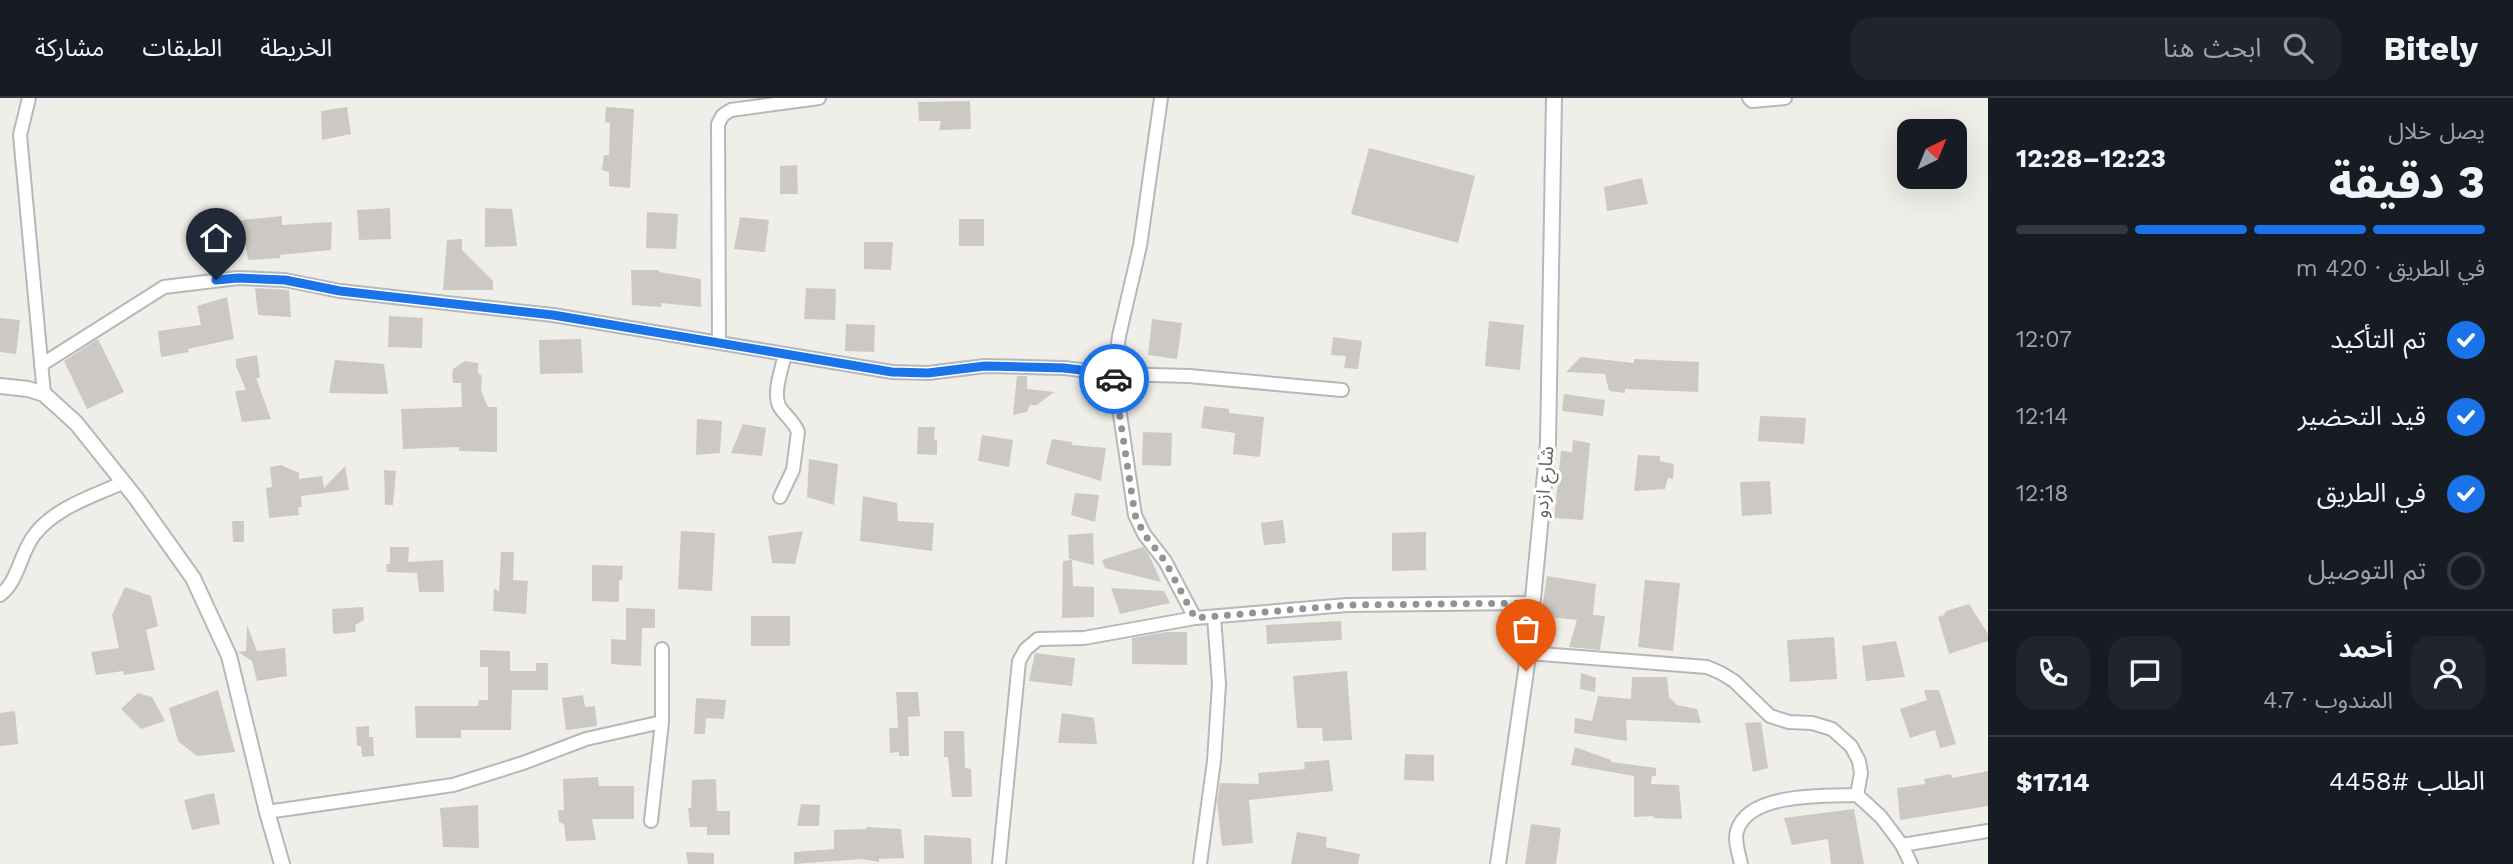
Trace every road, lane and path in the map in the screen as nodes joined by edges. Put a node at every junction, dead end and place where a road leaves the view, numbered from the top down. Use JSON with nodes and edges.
{"nodes":[{"id":1,"x":29,"y":98,"type":"edge"},
{"id":2,"x":819,"y":98,"type":"edge"},
{"id":3,"x":1161,"y":98,"type":"edge"},
{"id":4,"x":1554,"y":98,"type":"edge"},
{"id":5,"x":1749,"y":98,"type":"edge"},
{"id":6,"x":1785,"y":98,"type":"edge"},
{"id":7,"x":785,"y":100,"type":"edge"},
{"id":8,"x":719,"y":342,"type":"junction"},
{"id":9,"x":785,"y":354,"type":"junction"},
{"id":10,"x":41,"y":365,"type":"junction"},
{"id":11,"x":1114,"y":374,"type":"junction"},
{"id":12,"x":0,"y":386,"type":"edge"},
{"id":13,"x":1342,"y":390,"type":"dead end"},
{"id":14,"x":44,"y":394,"type":"junction"},
{"id":15,"x":124,"y":482,"type":"junction"},
{"id":16,"x":780,"y":497,"type":"dead end"},
{"id":17,"x":0,"y":595,"type":"edge"},
{"id":18,"x":1533,"y":603,"type":"junction"},
{"id":19,"x":1214,"y":617,"type":"junction"},
{"id":20,"x":1195,"y":618,"type":"junction"},
{"id":21,"x":662,"y":649,"type":"dead end"},
{"id":22,"x":1528,"y":653,"type":"junction"},
{"id":23,"x":662,"y":722,"type":"junction"},
{"id":24,"x":1857,"y":795,"type":"junction"},
{"id":25,"x":267,"y":812,"type":"junction"},
{"id":26,"x":652,"y":821,"type":"dead end"},
{"id":27,"x":1988,"y":831,"type":"edge"},
{"id":28,"x":1902,"y":845,"type":"junction"},
{"id":29,"x":282,"y":864,"type":"edge"},
{"id":30,"x":999,"y":864,"type":"edge"},
{"id":31,"x":1200,"y":864,"type":"edge"},
{"id":32,"x":1498,"y":864,"type":"edge"},
{"id":33,"x":1741,"y":864,"type":"edge"},
{"id":34,"x":1911,"y":864,"type":"edge"}],
"edges":[{"from":1,"to":10,"type":"street"},
{"from":2,"to":7,"type":"street"},
{"from":3,"to":11,"type":"street"},
{"from":4,"to":18,"type":"street","name":"شارع ازدو"},
{"from":5,"to":6,"type":"street"},
{"from":7,"to":8,"type":"street"},
{"from":8,"to":9,"type":"street"},
{"from":8,"to":10,"type":"street"},
{"from":9,"to":11,"type":"street"},
{"from":9,"to":16,"type":"street"},
{"from":10,"to":14,"type":"street"},
{"from":11,"to":13,"type":"street"},
{"from":11,"to":20,"type":"street"},
{"from":12,"to":14,"type":"street"},
{"from":14,"to":15,"type":"street"},
{"from":15,"to":17,"type":"street"},
{"from":15,"to":25,"type":"street"},
{"from":18,"to":19,"type":"street"},
{"from":18,"to":22,"type":"street","name":"شارع ازدو"},
{"from":19,"to":20,"type":"street"},
{"from":19,"to":31,"type":"street"},
{"from":20,"to":30,"type":"street"},
{"from":21,"to":23,"type":"street"},
{"from":22,"to":24,"type":"street"},
{"from":22,"to":32,"type":"street","name":"شارع ازدو"},
{"from":23,"to":25,"type":"street"},
{"from":23,"to":26,"type":"street"},
{"from":24,"to":28,"type":"street"},
{"from":24,"to":33,"type":"street"},
{"from":25,"to":29,"type":"street"},
{"from":27,"to":28,"type":"street"},
{"from":28,"to":34,"type":"street"}]}
